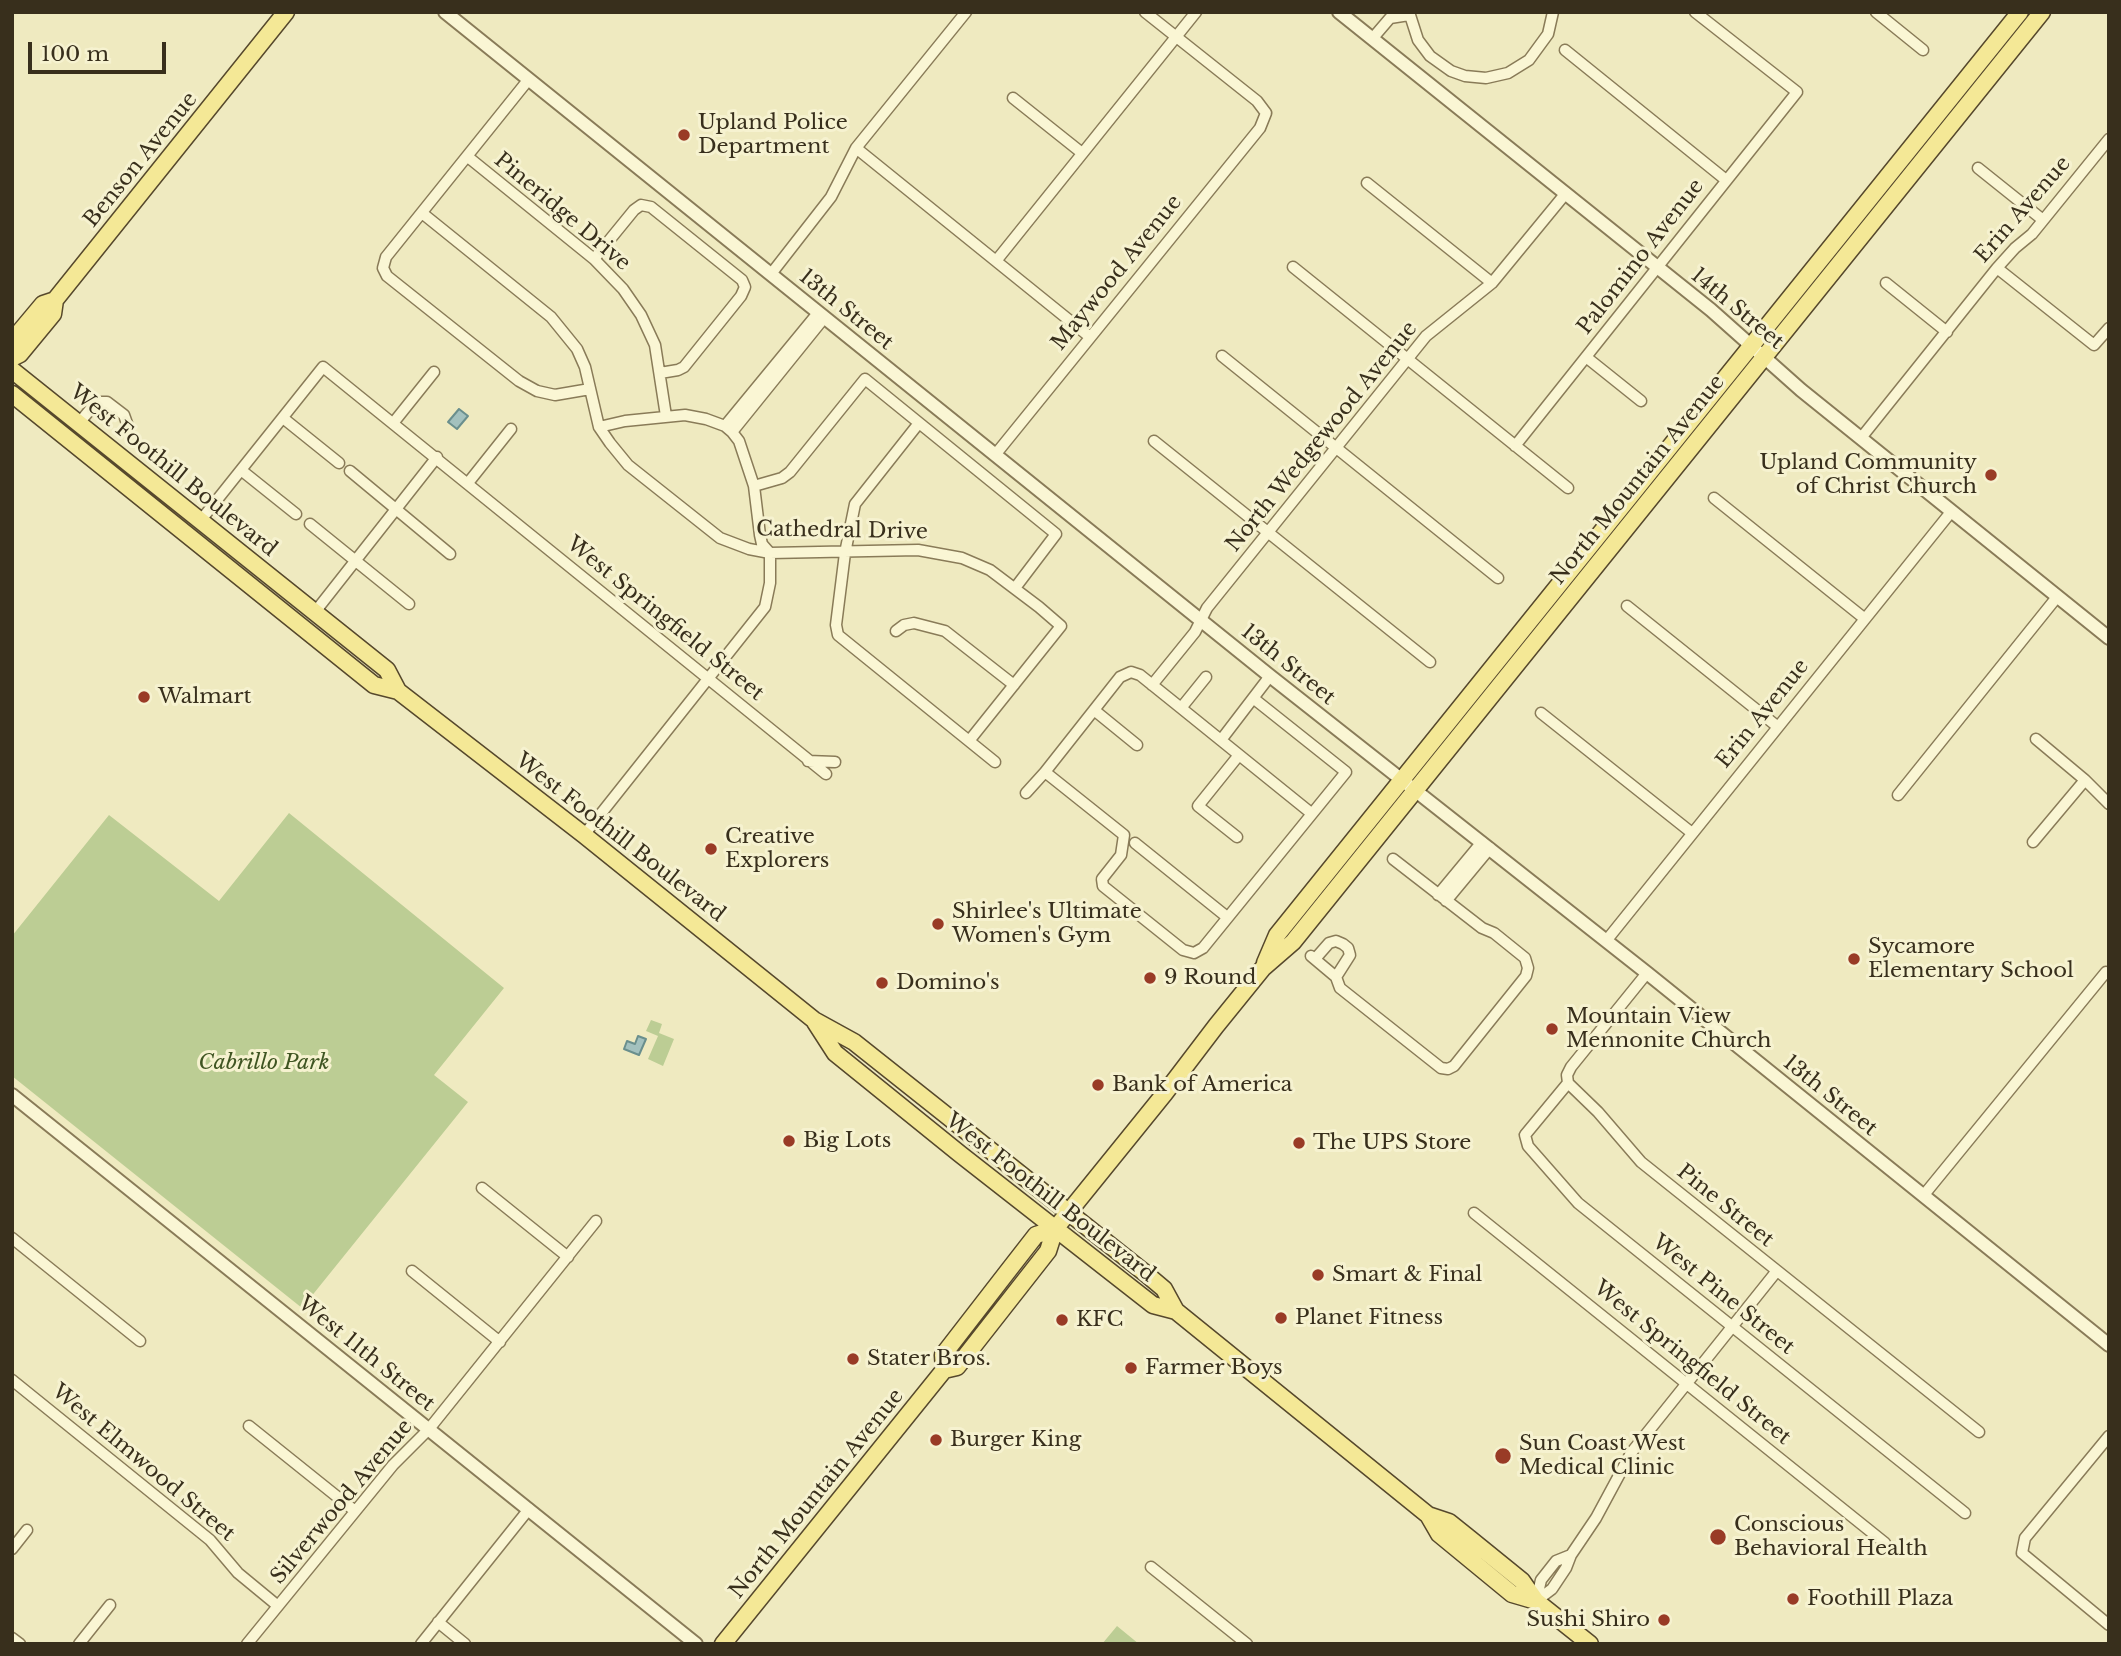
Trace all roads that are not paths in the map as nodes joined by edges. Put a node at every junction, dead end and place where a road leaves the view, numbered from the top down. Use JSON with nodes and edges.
{"nodes":[{"id":1,"x":286,"y":12,"type":"edge"},
{"id":2,"x":445,"y":12,"type":"edge"},
{"id":3,"x":966,"y":12,"type":"edge"},
{"id":4,"x":1145,"y":12,"type":"edge"},
{"id":5,"x":1196,"y":12,"type":"edge"},
{"id":6,"x":1339,"y":12,"type":"edge"},
{"id":7,"x":1553,"y":12,"type":"edge"},
{"id":8,"x":1695,"y":12,"type":"edge"},
{"id":9,"x":1876,"y":12,"type":"edge"},
{"id":10,"x":2020,"y":12,"type":"edge"},
{"id":11,"x":2042,"y":12,"type":"edge"},
{"id":12,"x":1409,"y":14,"type":"edge"},
{"id":13,"x":1176,"y":37,"type":"junction"},
{"id":14,"x":1372,"y":39,"type":"junction"},
{"id":15,"x":1565,"y":50,"type":"dead end"},
{"id":16,"x":1923,"y":50,"type":"dead end"},
{"id":17,"x":529,"y":79,"type":"junction"},
{"id":18,"x":1013,"y":97,"type":"dead end"},
{"id":19,"x":2109,"y":139,"type":"edge"},
{"id":20,"x":856,"y":148,"type":"junction"},
{"id":21,"x":1083,"y":153,"type":"junction"},
{"id":22,"x":468,"y":157,"type":"junction"},
{"id":23,"x":1978,"y":168,"type":"dead end"},
{"id":24,"x":1726,"y":180,"type":"junction"},
{"id":25,"x":1367,"y":183,"type":"dead end"},
{"id":26,"x":1566,"y":194,"type":"junction"},
{"id":27,"x":422,"y":213,"type":"junction"},
{"id":28,"x":2043,"y":220,"type":"junction"},
{"id":29,"x":594,"y":259,"type":"junction"},
{"id":30,"x":996,"y":261,"type":"junction"},
{"id":31,"x":1293,"y":267,"type":"dead end"},
{"id":32,"x":1656,"y":267,"type":"junction"},
{"id":33,"x":1997,"y":268,"type":"junction"},
{"id":34,"x":771,"y":274,"type":"junction"},
{"id":35,"x":1492,"y":283,"type":"junction"},
{"id":36,"x":1886,"y":283,"type":"dead end"},
{"id":37,"x":55,"y":300,"type":"junction"},
{"id":38,"x":821,"y":316,"type":"junction"},
{"id":39,"x":2109,"y":328,"type":"edge"},
{"id":40,"x":1947,"y":332,"type":"junction"},
{"id":41,"x":1090,"y":337,"type":"junction"},
{"id":42,"x":12,"y":341,"type":"edge"},
{"id":43,"x":1751,"y":345,"type":"junction"},
{"id":44,"x":1223,"y":356,"type":"dead end"},
{"id":45,"x":1586,"y":357,"type":"junction"},
{"id":46,"x":1763,"y":357,"type":"junction"},
{"id":47,"x":12,"y":358,"type":"edge"},
{"id":48,"x":1408,"y":359,"type":"junction"},
{"id":49,"x":12,"y":370,"type":"edge"},
{"id":50,"x":434,"y":372,"type":"dead end"},
{"id":51,"x":660,"y":373,"type":"junction"},
{"id":52,"x":590,"y":389,"type":"junction"},
{"id":53,"x":12,"y":394,"type":"edge"},
{"id":54,"x":1641,"y":401,"type":"dead end"},
{"id":55,"x":666,"y":416,"type":"junction"},
{"id":56,"x":283,"y":418,"type":"junction"},
{"id":57,"x":394,"y":422,"type":"junction"},
{"id":58,"x":79,"y":423,"type":"junction"},
{"id":59,"x":919,"y":423,"type":"junction"},
{"id":60,"x":599,"y":427,"type":"junction"},
{"id":61,"x":129,"y":429,"type":"dead end"},
{"id":62,"x":511,"y":429,"type":"dead end"},
{"id":63,"x":729,"y":429,"type":"junction"},
{"id":64,"x":1861,"y":438,"type":"junction"},
{"id":65,"x":1154,"y":441,"type":"dead end"},
{"id":66,"x":1336,"y":446,"type":"junction"},
{"id":67,"x":1516,"y":446,"type":"junction"},
{"id":68,"x":995,"y":455,"type":"junction"},
{"id":69,"x":437,"y":457,"type":"junction"},
{"id":70,"x":339,"y":463,"type":"dead end"},
{"id":71,"x":105,"y":470,"type":"junction"},
{"id":72,"x":241,"y":470,"type":"junction"},
{"id":73,"x":350,"y":471,"type":"dead end"},
{"id":74,"x":468,"y":483,"type":"junction"},
{"id":75,"x":754,"y":486,"type":"junction"},
{"id":76,"x":1568,"y":488,"type":"dead end"},
{"id":77,"x":1714,"y":498,"type":"dead end"},
{"id":78,"x":397,"y":508,"type":"junction"},
{"id":79,"x":1951,"y":512,"type":"junction"},
{"id":80,"x":296,"y":514,"type":"dead end"},
{"id":81,"x":201,"y":520,"type":"junction"},
{"id":82,"x":310,"y":524,"type":"dead end"},
{"id":83,"x":1268,"y":532,"type":"junction"},
{"id":84,"x":186,"y":534,"type":"junction"},
{"id":85,"x":770,"y":553,"type":"junction"},
{"id":86,"x":845,"y":553,"type":"junction"},
{"id":87,"x":450,"y":554,"type":"dead end"},
{"id":88,"x":355,"y":561,"type":"junction"},
{"id":89,"x":255,"y":563,"type":"junction"},
{"id":90,"x":1499,"y":578,"type":"dead end"},
{"id":91,"x":1014,"y":587,"type":"junction"},
{"id":92,"x":2057,"y":597,"type":"junction"},
{"id":93,"x":409,"y":604,"type":"dead end"},
{"id":94,"x":1628,"y":606,"type":"dead end"},
{"id":95,"x":315,"y":612,"type":"junction"},
{"id":96,"x":1201,"y":620,"type":"junction"},
{"id":97,"x":1865,"y":620,"type":"junction"},
{"id":98,"x":896,"y":631,"type":"dead end"},
{"id":99,"x":2109,"y":638,"type":"edge"},
{"id":100,"x":323,"y":643,"type":"junction"},
{"id":101,"x":1430,"y":662,"type":"dead end"},
{"id":102,"x":381,"y":666,"type":"junction"},
{"id":103,"x":1270,"y":676,"type":"junction"},
{"id":104,"x":1206,"y":677,"type":"dead end"},
{"id":105,"x":708,"y":680,"type":"junction"},
{"id":106,"x":1014,"y":685,"type":"junction"},
{"id":107,"x":1152,"y":685,"type":"junction"},
{"id":108,"x":398,"y":691,"type":"junction"},
{"id":109,"x":1253,"y":698,"type":"junction"},
{"id":110,"x":1181,"y":708,"type":"junction"},
{"id":111,"x":1094,"y":710,"type":"junction"},
{"id":112,"x":1541,"y":713,"type":"dead end"},
{"id":113,"x":1778,"y":727,"type":"junction"},
{"id":114,"x":2036,"y":739,"type":"dead end"},
{"id":115,"x":1221,"y":740,"type":"junction"},
{"id":116,"x":969,"y":741,"type":"junction"},
{"id":117,"x":1137,"y":745,"type":"dead end"},
{"id":118,"x":1239,"y":755,"type":"junction"},
{"id":119,"x":807,"y":761,"type":"junction"},
{"id":120,"x":835,"y":762,"type":"dead end"},
{"id":121,"x":995,"y":762,"type":"dead end"},
{"id":122,"x":1045,"y":772,"type":"junction"},
{"id":123,"x":826,"y":774,"type":"dead end"},
{"id":124,"x":2085,"y":780,"type":"junction"},
{"id":125,"x":1409,"y":786,"type":"junction"},
{"id":126,"x":1026,"y":793,"type":"dead end"},
{"id":127,"x":1898,"y":795,"type":"dead end"},
{"id":128,"x":2109,"y":804,"type":"edge"},
{"id":129,"x":1311,"y":813,"type":"junction"},
{"id":130,"x":1692,"y":833,"type":"junction"},
{"id":131,"x":584,"y":835,"type":"junction"},
{"id":132,"x":1237,"y":837,"type":"dead end"},
{"id":133,"x":2033,"y":842,"type":"dead end"},
{"id":134,"x":1135,"y":843,"type":"dead end"},
{"id":135,"x":1486,"y":845,"type":"junction"},
{"id":136,"x":1392,"y":859,"type":"dead end"},
{"id":137,"x":1442,"y":898,"type":"junction"},
{"id":138,"x":1227,"y":917,"type":"junction"},
{"id":139,"x":1606,"y":941,"type":"junction"},
{"id":140,"x":2108,"y":972,"type":"edge"},
{"id":141,"x":1647,"y":973,"type":"junction"},
{"id":142,"x":1336,"y":977,"type":"junction"},
{"id":143,"x":814,"y":1020,"type":"junction"},
{"id":144,"x":1568,"y":1083,"type":"junction"},
{"id":145,"x":12,"y":1095,"type":"edge"},
{"id":146,"x":482,"y":1188,"type":"dead end"},
{"id":147,"x":1923,"y":1196,"type":"junction"},
{"id":148,"x":1069,"y":1212,"type":"junction"},
{"id":149,"x":1474,"y":1213,"type":"dead end"},
{"id":150,"x":596,"y":1221,"type":"dead end"},
{"id":151,"x":1055,"y":1228,"type":"junction"},
{"id":152,"x":12,"y":1238,"type":"edge"},
{"id":153,"x":568,"y":1257,"type":"junction"},
{"id":154,"x":412,"y":1271,"type":"dead end"},
{"id":155,"x":1776,"y":1272,"type":"junction"},
{"id":156,"x":1177,"y":1311,"type":"junction"},
{"id":157,"x":1732,"y":1326,"type":"junction"},
{"id":158,"x":141,"y":1341,"type":"dead end"},
{"id":159,"x":499,"y":1342,"type":"junction"},
{"id":160,"x":2109,"y":1345,"type":"edge"},
{"id":161,"x":12,"y":1380,"type":"edge"},
{"id":162,"x":1688,"y":1383,"type":"junction"},
{"id":163,"x":249,"y":1426,"type":"dead end"},
{"id":164,"x":429,"y":1429,"type":"junction"},
{"id":165,"x":1979,"y":1432,"type":"dead end"},
{"id":166,"x":2109,"y":1436,"type":"edge"},
{"id":167,"x":529,"y":1509,"type":"junction"},
{"id":168,"x":355,"y":1511,"type":"junction"},
{"id":169,"x":1965,"y":1513,"type":"dead end"},
{"id":170,"x":27,"y":1530,"type":"dead end"},
{"id":171,"x":1885,"y":1543,"type":"dead end"},
{"id":172,"x":12,"y":1549,"type":"edge"},
{"id":173,"x":1151,"y":1567,"type":"dead end"},
{"id":174,"x":1536,"y":1601,"type":"junction"},
{"id":175,"x":110,"y":1605,"type":"dead end"},
{"id":176,"x":278,"y":1606,"type":"junction"},
{"id":177,"x":438,"y":1622,"type":"junction"},
{"id":178,"x":2109,"y":1624,"type":"edge"},
{"id":179,"x":12,"y":1638,"type":"edge"},
{"id":180,"x":20,"y":1644,"type":"edge"},
{"id":181,"x":79,"y":1644,"type":"edge"},
{"id":182,"x":247,"y":1644,"type":"edge"},
{"id":183,"x":421,"y":1644,"type":"edge"},
{"id":184,"x":465,"y":1644,"type":"edge"},
{"id":185,"x":696,"y":1644,"type":"edge"},
{"id":186,"x":723,"y":1644,"type":"edge"},
{"id":187,"x":1247,"y":1644,"type":"edge"},
{"id":188,"x":1590,"y":1644,"type":"edge"}],
"edges":[{"from":1,"to":37,"type":"main road","name":"Benson Avenue"},
{"from":2,"to":17,"type":"street","name":"13th Street"},
{"from":3,"to":20,"type":"street"},
{"from":4,"to":13,"type":"street"},
{"from":5,"to":13,"type":"street"},
{"from":6,"to":14,"type":"street","name":"14th Street"},
{"from":7,"to":12,"type":"street"},
{"from":8,"to":24,"type":"street","name":"Palomino Avenue"},
{"from":9,"to":16,"type":"street"},
{"from":10,"to":43,"type":"main road","name":"North Mountain Avenue"},
{"from":11,"to":46,"type":"main road","name":"North Mountain Avenue"},
{"from":12,"to":14,"type":"street"},
{"from":13,"to":21,"type":"street"},
{"from":13,"to":41,"type":"street","name":"Maywood Avenue"},
{"from":14,"to":26,"type":"street","name":"14th Street"},
{"from":15,"to":24,"type":"street"},
{"from":17,"to":22,"type":"street"},
{"from":17,"to":34,"type":"street","name":"13th Street"},
{"from":18,"to":21,"type":"street"},
{"from":19,"to":28,"type":"street","name":"Erin Avenue"},
{"from":20,"to":30,"type":"street"},
{"from":20,"to":34,"type":"street"},
{"from":21,"to":30,"type":"street"},
{"from":22,"to":27,"type":"street"},
{"from":22,"to":29,"type":"street","name":"Pineridge Drive"},
{"from":23,"to":28,"type":"street"},
{"from":24,"to":32,"type":"street","name":"Palomino Avenue"},
{"from":25,"to":35,"type":"street"},
{"from":26,"to":32,"type":"street","name":"14th Street"},
{"from":26,"to":35,"type":"street","name":"North Wedgewood Avenue"},
{"from":27,"to":52,"type":"street","name":"Cathedral Drive"},
{"from":27,"to":52,"type":"street"},
{"from":28,"to":33,"type":"street","name":"Erin Avenue"},
{"from":29,"to":51,"type":"street","name":"Pineridge Drive"},
{"from":29,"to":51,"type":"street"},
{"from":30,"to":41,"type":"street"},
{"from":31,"to":48,"type":"street"},
{"from":32,"to":43,"type":"street","name":"14th Street"},
{"from":32,"to":45,"type":"street","name":"Palomino Avenue"},
{"from":33,"to":39,"type":"street"},
{"from":33,"to":40,"type":"street","name":"Erin Avenue"},
{"from":34,"to":38,"type":"street","name":"13th Street"},
{"from":35,"to":48,"type":"street","name":"North Wedgewood Avenue"},
{"from":36,"to":40,"type":"street"},
{"from":37,"to":42,"type":"main road","name":"Benson Avenue"},
{"from":37,"to":47,"type":"main road","name":"Benson Avenue"},
{"from":38,"to":63,"type":"street"},
{"from":38,"to":68,"type":"street","name":"13th Street"},
{"from":40,"to":64,"type":"street","name":"Erin Avenue"},
{"from":41,"to":68,"type":"street","name":"Maywood Avenue"},
{"from":43,"to":46,"type":"street","name":"14th Street"},
{"from":43,"to":125,"type":"main road","name":"North Mountain Avenue"},
{"from":44,"to":66,"type":"street"},
{"from":45,"to":54,"type":"street"},
{"from":45,"to":67,"type":"street","name":"Palomino Avenue"},
{"from":46,"to":64,"type":"street","name":"14th Street"},
{"from":46,"to":125,"type":"main road","name":"North Mountain Avenue"},
{"from":48,"to":66,"type":"street","name":"North Wedgewood Avenue"},
{"from":48,"to":67,"type":"street"},
{"from":49,"to":58,"type":"main road","name":"West Foothill Boulevard"},
{"from":50,"to":57,"type":"street"},
{"from":51,"to":55,"type":"street","name":"Pineridge Drive"},
{"from":52,"to":60,"type":"street","name":"Cathedral Drive"},
{"from":53,"to":71,"type":"main road","name":"West Foothill Boulevard"},
{"from":55,"to":60,"type":"street"},
{"from":55,"to":63,"type":"street"},
{"from":56,"to":57,"type":"street","name":"West Springfield Street"},
{"from":56,"to":70,"type":"street"},
{"from":56,"to":72,"type":"street"},
{"from":57,"to":69,"type":"street","name":"West Springfield Street"},
{"from":58,"to":61,"type":"street"},
{"from":58,"to":81,"type":"main road","name":"West Foothill Boulevard"},
{"from":59,"to":75,"type":"street"},
{"from":59,"to":86,"type":"street"},
{"from":59,"to":91,"type":"street"},
{"from":60,"to":85,"type":"street","name":"Cathedral Drive"},
{"from":62,"to":74,"type":"street"},
{"from":63,"to":75,"type":"street"},
{"from":64,"to":79,"type":"street","name":"14th Street"},
{"from":65,"to":83,"type":"street"},
{"from":66,"to":83,"type":"street","name":"North Wedgewood Avenue"},
{"from":66,"to":90,"type":"street"},
{"from":67,"to":76,"type":"street"},
{"from":68,"to":96,"type":"street","name":"13th Street"},
{"from":69,"to":74,"type":"street","name":"West Springfield Street"},
{"from":69,"to":78,"type":"street"},
{"from":71,"to":81,"type":"main road"},
{"from":71,"to":84,"type":"main road","name":"West Foothill Boulevard"},
{"from":72,"to":80,"type":"street"},
{"from":72,"to":81,"type":"street"},
{"from":73,"to":78,"type":"street"},
{"from":74,"to":105,"type":"street","name":"West Springfield Street"},
{"from":75,"to":85,"type":"street"},
{"from":77,"to":97,"type":"street"},
{"from":78,"to":87,"type":"street"},
{"from":78,"to":88,"type":"street"},
{"from":79,"to":92,"type":"street","name":"14th Street"},
{"from":79,"to":97,"type":"street","name":"Erin Avenue"},
{"from":81,"to":89,"type":"main road","name":"West Foothill Boulevard"},
{"from":82,"to":88,"type":"street"},
{"from":83,"to":96,"type":"street","name":"North Wedgewood Avenue"},
{"from":83,"to":101,"type":"street"},
{"from":84,"to":89,"type":"main road"},
{"from":84,"to":100,"type":"main road","name":"West Foothill Boulevard"},
{"from":85,"to":86,"type":"street","name":"Cathedral Drive"},
{"from":85,"to":105,"type":"street"},
{"from":86,"to":91,"type":"street","name":"Cathedral Drive"},
{"from":86,"to":116,"type":"street"},
{"from":88,"to":93,"type":"street"},
{"from":88,"to":95,"type":"street"},
{"from":89,"to":95,"type":"main road","name":"West Foothill Boulevard"},
{"from":91,"to":106,"type":"street","name":"Cathedral Drive"},
{"from":92,"to":99,"type":"street","name":"14th Street"},
{"from":92,"to":127,"type":"street"},
{"from":94,"to":113,"type":"street"},
{"from":95,"to":102,"type":"main road","name":"West Foothill Boulevard"},
{"from":96,"to":103,"type":"street","name":"13th Street"},
{"from":96,"to":107,"type":"street","name":"North Wedgewood Avenue"},
{"from":97,"to":113,"type":"street","name":"Erin Avenue"},
{"from":98,"to":106,"type":"street"},
{"from":100,"to":102,"type":"main road"},
{"from":100,"to":108,"type":"main road","name":"West Foothill Boulevard"},
{"from":102,"to":108,"type":"main road","name":"West Foothill Boulevard"},
{"from":103,"to":109,"type":"street"},
{"from":103,"to":125,"type":"street","name":"13th Street"},
{"from":104,"to":110,"type":"street"},
{"from":105,"to":119,"type":"street","name":"West Springfield Street"},
{"from":105,"to":131,"type":"street"},
{"from":106,"to":116,"type":"street"},
{"from":107,"to":110,"type":"street"},
{"from":107,"to":111,"type":"street"},
{"from":108,"to":131,"type":"main road","name":"West Foothill Boulevard"},
{"from":109,"to":115,"type":"street"},
{"from":109,"to":129,"type":"street"},
{"from":110,"to":115,"type":"street"},
{"from":111,"to":117,"type":"street"},
{"from":111,"to":122,"type":"street"},
{"from":112,"to":130,"type":"street"},
{"from":113,"to":130,"type":"street","name":"Erin Avenue"},
{"from":114,"to":124,"type":"street"},
{"from":115,"to":118,"type":"street"},
{"from":116,"to":121,"type":"street"},
{"from":118,"to":129,"type":"street"},
{"from":118,"to":132,"type":"street"},
{"from":119,"to":120,"type":"street"},
{"from":119,"to":123,"type":"street","name":"West Springfield Street"},
{"from":122,"to":126,"type":"street"},
{"from":122,"to":138,"type":"street"},
{"from":124,"to":128,"type":"street"},
{"from":124,"to":133,"type":"street"},
{"from":125,"to":135,"type":"street","name":"13th Street"},
{"from":125,"to":148,"type":"main road","name":"North Mountain Avenue"},
{"from":129,"to":138,"type":"street"},
{"from":130,"to":139,"type":"street","name":"Erin Avenue"},
{"from":131,"to":143,"type":"main road","name":"West Foothill Boulevard"},
{"from":134,"to":138,"type":"street"},
{"from":135,"to":137,"type":"street"},
{"from":135,"to":139,"type":"street","name":"13th Street"},
{"from":136,"to":137,"type":"street"},
{"from":137,"to":142,"type":"street"},
{"from":139,"to":141,"type":"street","name":"13th Street"},
{"from":140,"to":147,"type":"street"},
{"from":141,"to":144,"type":"street"},
{"from":141,"to":147,"type":"street","name":"13th Street"},
{"from":142,"to":142,"type":"street"},
{"from":143,"to":148,"type":"main road","name":"West Foothill Boulevard"},
{"from":143,"to":151,"type":"main road","name":"West Foothill Boulevard"},
{"from":144,"to":155,"type":"street","name":"Pine Street"},
{"from":144,"to":157,"type":"street","name":"West Pine Street"},
{"from":145,"to":164,"type":"street","name":"West 11th Street"},
{"from":146,"to":153,"type":"street"},
{"from":147,"to":160,"type":"street","name":"13th Street"},
{"from":148,"to":151,"type":"main road","name":"North Mountain Avenue"},
{"from":148,"to":156,"type":"main road","name":"West Foothill Boulevard"},
{"from":149,"to":162,"type":"street","name":"West Springfield Street"},
{"from":150,"to":153,"type":"street","name":"Silverwood Avenue"},
{"from":151,"to":156,"type":"main road","name":"West Foothill Boulevard"},
{"from":151,"to":186,"type":"main road","name":"North Mountain Avenue"},
{"from":152,"to":158,"type":"street"},
{"from":153,"to":159,"type":"street","name":"Silverwood Avenue"},
{"from":154,"to":159,"type":"street"},
{"from":155,"to":157,"type":"street"},
{"from":155,"to":165,"type":"street","name":"Pine Street"},
{"from":156,"to":174,"type":"main road","name":"West Foothill Boulevard"},
{"from":157,"to":162,"type":"street"},
{"from":157,"to":169,"type":"street","name":"West Pine Street"},
{"from":159,"to":164,"type":"street","name":"Silverwood Avenue"},
{"from":161,"to":176,"type":"street","name":"West Elmwood Street"},
{"from":162,"to":171,"type":"street","name":"West Springfield Street"},
{"from":162,"to":174,"type":"street"},
{"from":163,"to":168,"type":"street"},
{"from":164,"to":167,"type":"street","name":"West 11th Street"},
{"from":164,"to":168,"type":"street","name":"Silverwood Avenue"},
{"from":166,"to":178,"type":"street"},
{"from":167,"to":177,"type":"street"},
{"from":167,"to":185,"type":"street","name":"West 11th Street"},
{"from":168,"to":176,"type":"street","name":"Silverwood Avenue"},
{"from":170,"to":172,"type":"street"},
{"from":173,"to":187,"type":"street"},
{"from":174,"to":188,"type":"main road","name":"West Foothill Boulevard"},
{"from":175,"to":181,"type":"street"},
{"from":176,"to":182,"type":"street","name":"Silverwood Avenue"},
{"from":177,"to":183,"type":"street"},
{"from":177,"to":184,"type":"street"},
{"from":179,"to":180,"type":"street"}]}
